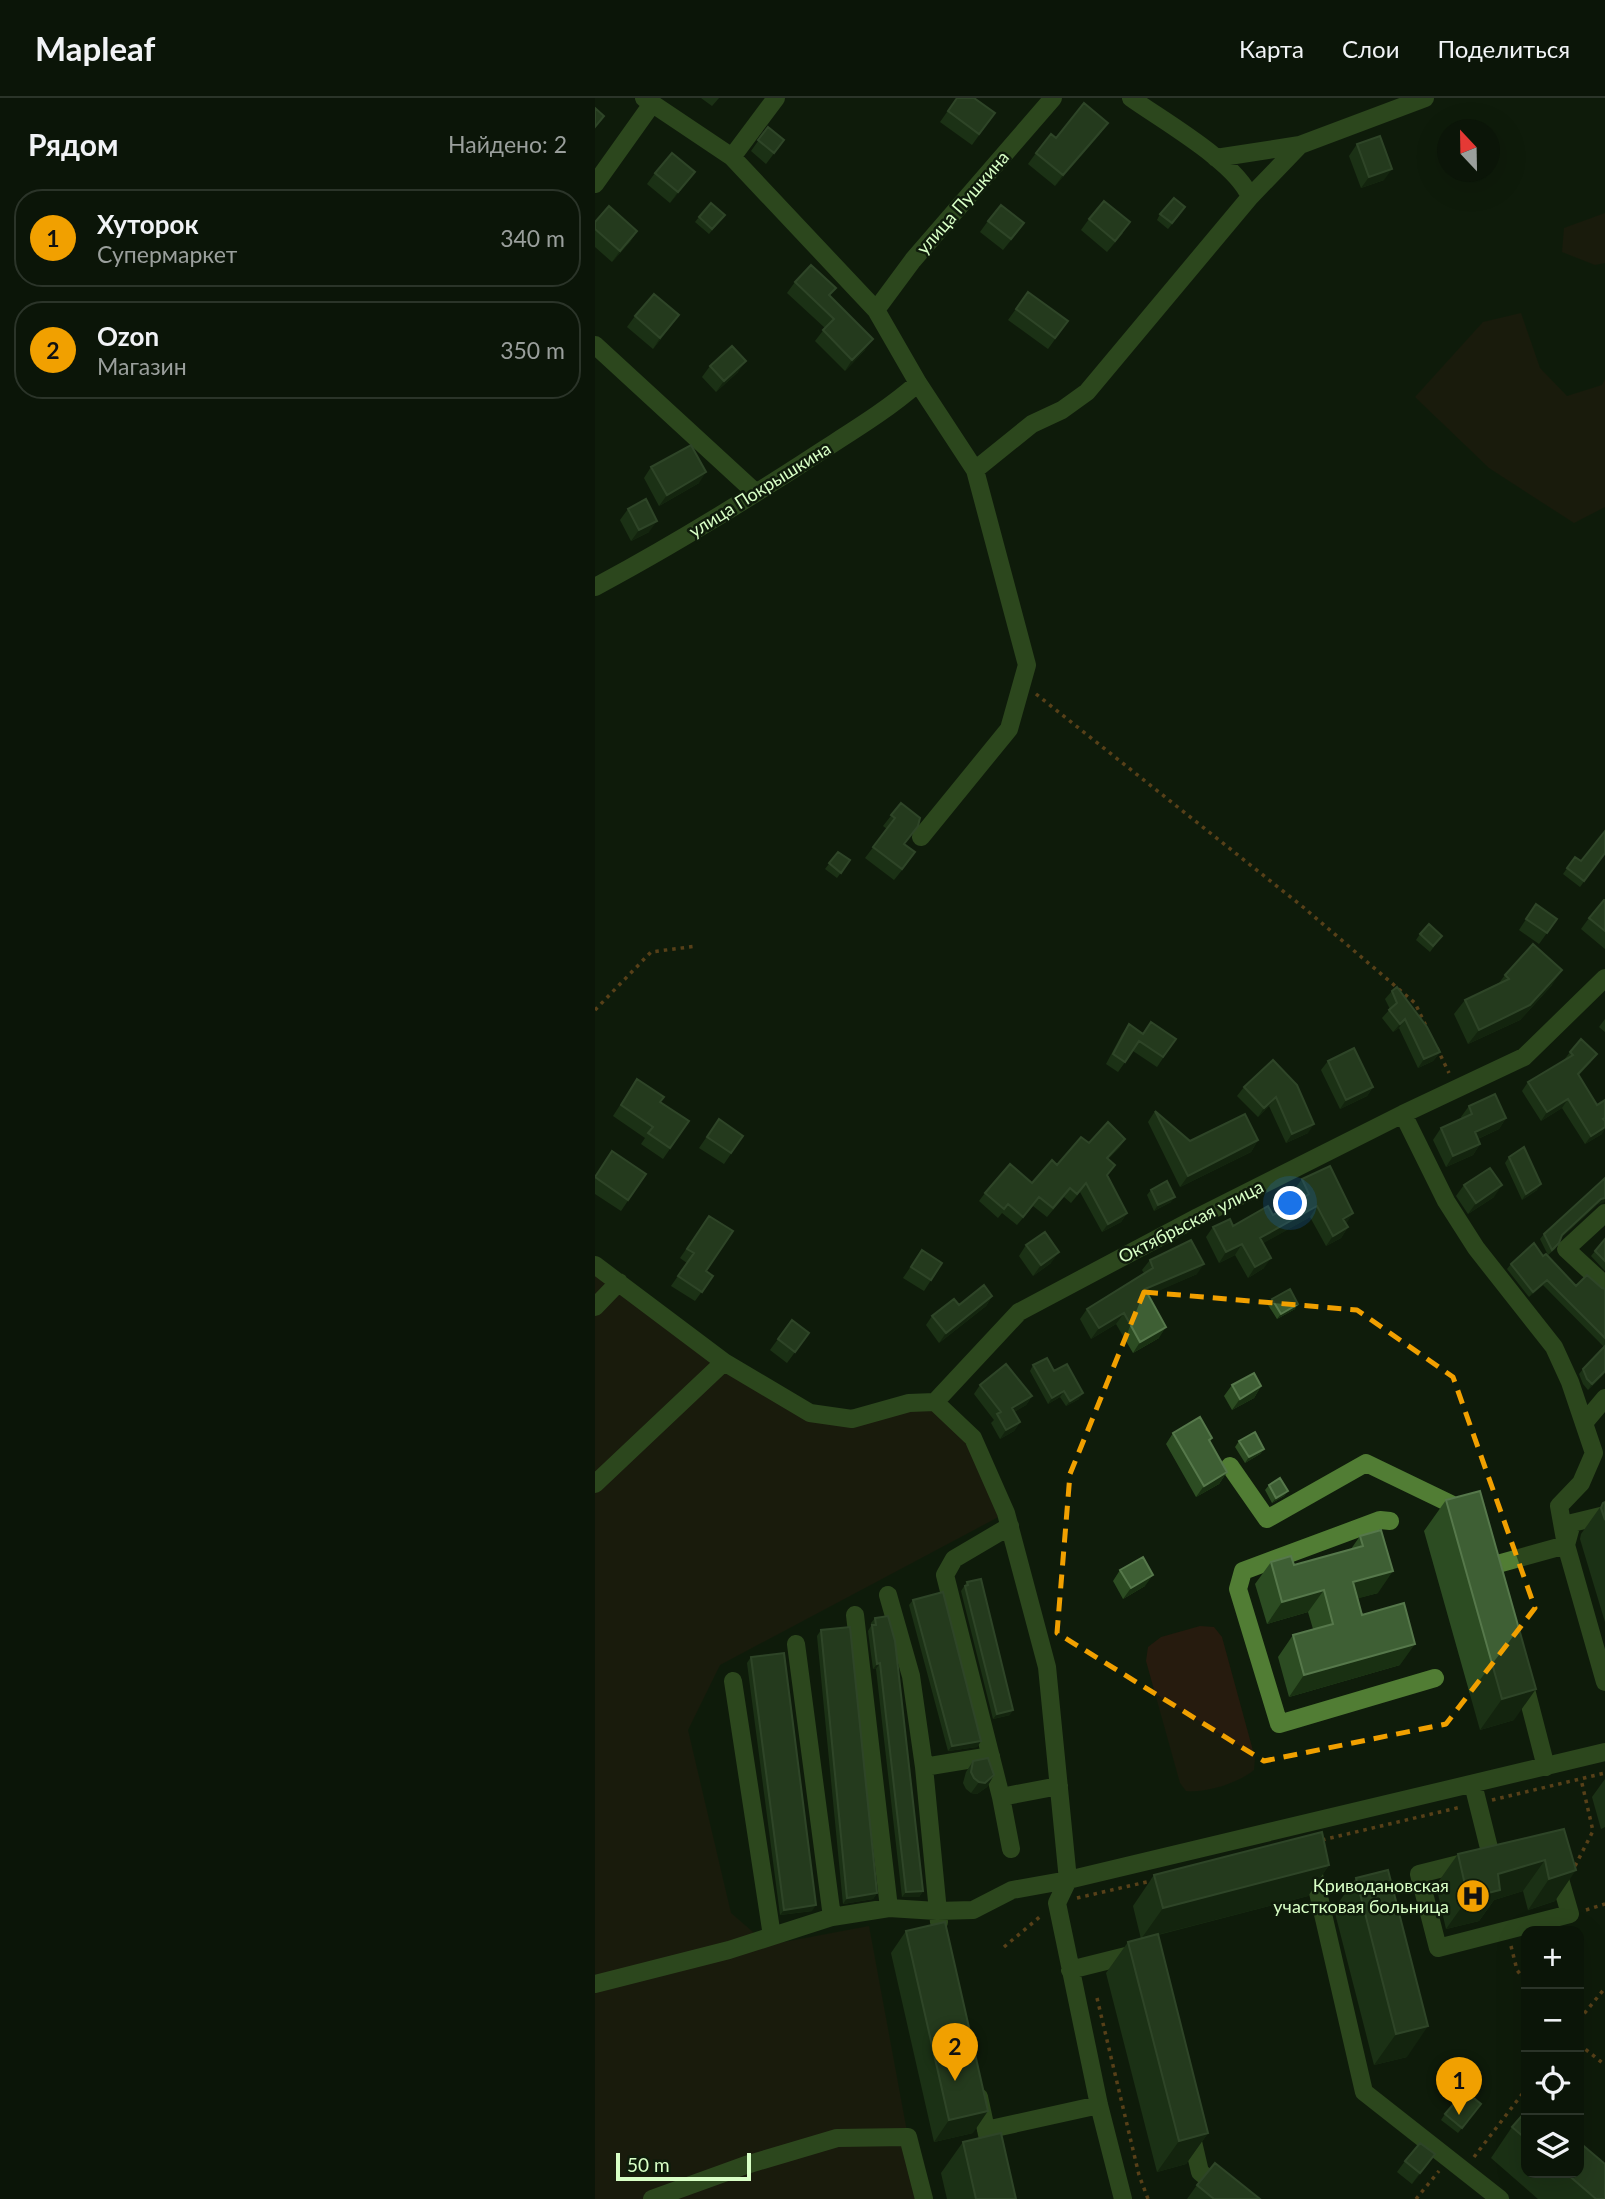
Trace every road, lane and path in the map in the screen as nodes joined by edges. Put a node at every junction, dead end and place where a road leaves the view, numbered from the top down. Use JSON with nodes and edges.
{"nodes":[{"id":1,"x":776,"y":98,"type":"edge"},
{"id":2,"x":1053,"y":98,"type":"edge"},
{"id":3,"x":1131,"y":98,"type":"edge"},
{"id":4,"x":1425,"y":98,"type":"edge"},
{"id":5,"x":648,"y":101,"type":"edge"},
{"id":6,"x":1300,"y":145,"type":"junction"},
{"id":7,"x":732,"y":157,"type":"junction"},
{"id":8,"x":1216,"y":158,"type":"junction"},
{"id":9,"x":595,"y":184,"type":"edge"},
{"id":10,"x":1250,"y":197,"type":"junction"},
{"id":11,"x":876,"y":310,"type":"junction"},
{"id":12,"x":595,"y":345,"type":"edge"},
{"id":13,"x":918,"y":383,"type":"junction"},
{"id":14,"x":975,"y":470,"type":"junction"},
{"id":15,"x":755,"y":493,"type":"junction"},
{"id":16,"x":595,"y":587,"type":"edge"},
{"id":17,"x":1024,"y":682,"type":"junction"},
{"id":18,"x":921,"y":836,"type":"edge"},
{"id":19,"x":697,"y":946,"type":"dead end"},
{"id":20,"x":1605,"y":978,"type":"edge"},
{"id":21,"x":595,"y":1010,"type":"edge"},
{"id":22,"x":1427,"y":1027,"type":"edge"},
{"id":23,"x":1433,"y":1040,"type":"edge"},
{"id":24,"x":1457,"y":1088,"type":"junction"},
{"id":25,"x":1403,"y":1114,"type":"junction"},
{"id":26,"x":1605,"y":1213,"type":"edge"},
{"id":27,"x":595,"y":1265,"type":"edge"},
{"id":28,"x":619,"y":1282,"type":"junction"},
{"id":29,"x":1605,"y":1284,"type":"edge"},
{"id":30,"x":595,"y":1307,"type":"edge"},
{"id":31,"x":724,"y":1362,"type":"junction"},
{"id":32,"x":1605,"y":1398,"type":"edge"},
{"id":33,"x":935,"y":1402,"type":"junction"},
{"id":34,"x":1584,"y":1423,"type":"junction"},
{"id":35,"x":1599,"y":1457,"type":"edge"},
{"id":36,"x":1230,"y":1466,"type":"dead end"},
{"id":37,"x":595,"y":1485,"type":"edge"},
{"id":38,"x":1451,"y":1504,"type":"edge"},
{"id":39,"x":1605,"y":1515,"type":"edge"},
{"id":40,"x":1390,"y":1521,"type":"dead end"},
{"id":41,"x":1010,"y":1526,"type":"junction"},
{"id":42,"x":1566,"y":1545,"type":"junction"},
{"id":43,"x":1494,"y":1565,"type":"edge"},
{"id":44,"x":888,"y":1595,"type":"dead end"},
{"id":45,"x":855,"y":1615,"type":"dead end"},
{"id":46,"x":796,"y":1644,"type":"dead end"},
{"id":47,"x":1518,"y":1659,"type":"edge"},
{"id":48,"x":1434,"y":1678,"type":"dead end"},
{"id":49,"x":733,"y":1681,"type":"dead end"},
{"id":50,"x":1605,"y":1682,"type":"edge"},
{"id":51,"x":1605,"y":1752,"type":"edge"},
{"id":52,"x":991,"y":1756,"type":"junction"},
{"id":53,"x":924,"y":1767,"type":"junction"},
{"id":54,"x":1546,"y":1767,"type":"junction"},
{"id":55,"x":1605,"y":1773,"type":"edge"},
{"id":56,"x":1581,"y":1779,"type":"junction"},
{"id":57,"x":1473,"y":1784,"type":"junction"},
{"id":58,"x":1059,"y":1786,"type":"junction"},
{"id":59,"x":1001,"y":1797,"type":"junction"},
{"id":60,"x":1477,"y":1803,"type":"junction"},
{"id":61,"x":1303,"y":1824,"type":"junction"},
{"id":62,"x":1307,"y":1844,"type":"junction"},
{"id":63,"x":1011,"y":1849,"type":"dead end"},
{"id":64,"x":1552,"y":1854,"type":"edge"},
{"id":65,"x":1162,"y":1878,"type":"edge"},
{"id":66,"x":1068,"y":1880,"type":"junction"},
{"id":67,"x":1563,"y":1890,"type":"junction"},
{"id":68,"x":1057,"y":1903,"type":"junction"},
{"id":69,"x":889,"y":1908,"type":"junction"},
{"id":70,"x":937,"y":1911,"type":"junction"},
{"id":71,"x":832,"y":1917,"type":"junction"},
{"id":72,"x":1507,"y":1930,"type":"junction"},
{"id":73,"x":942,"y":1933,"type":"edge"},
{"id":74,"x":772,"y":1936,"type":"junction"},
{"id":75,"x":1003,"y":1947,"type":"dead end"},
{"id":76,"x":1150,"y":1964,"type":"edge"},
{"id":77,"x":1089,"y":1965,"type":"junction"},
{"id":78,"x":1070,"y":1970,"type":"junction"},
{"id":79,"x":1521,"y":1975,"type":"edge"},
{"id":80,"x":595,"y":1984,"type":"edge"},
{"id":81,"x":1605,"y":1988,"type":"edge"},
{"id":82,"x":1584,"y":2014,"type":"edge"},
{"id":83,"x":1584,"y":2048,"type":"edge"},
{"id":84,"x":1605,"y":2065,"type":"edge"},
{"id":85,"x":974,"y":2077,"type":"edge"},
{"id":86,"x":1521,"y":2096,"type":"edge"},
{"id":87,"x":1099,"y":2105,"type":"junction"},
{"id":88,"x":1185,"y":2107,"type":"edge"},
{"id":89,"x":986,"y":2130,"type":"junction"},
{"id":90,"x":1450,"y":2158,"type":"junction"},
{"id":91,"x":1465,"y":2170,"type":"junction"},
{"id":92,"x":652,"y":2199,"type":"edge"},
{"id":93,"x":924,"y":2199,"type":"edge"},
{"id":94,"x":1001,"y":2199,"type":"edge"},
{"id":95,"x":1123,"y":2199,"type":"edge"},
{"id":96,"x":1149,"y":2199,"type":"edge"},
{"id":97,"x":1233,"y":2199,"type":"edge"},
{"id":98,"x":1416,"y":2199,"type":"edge"},
{"id":99,"x":1500,"y":2199,"type":"edge"}],
"edges":[{"from":1,"to":7,"type":"street"},
{"from":2,"to":11,"type":"street","name":"улица Пушкина"},
{"from":3,"to":8,"type":"street"},
{"from":4,"to":6,"type":"street"},
{"from":5,"to":7,"type":"street"},
{"from":5,"to":9,"type":"street"},
{"from":6,"to":8,"type":"street"},
{"from":6,"to":10,"type":"street"},
{"from":7,"to":11,"type":"street"},
{"from":8,"to":10,"type":"street"},
{"from":10,"to":14,"type":"street"},
{"from":11,"to":13,"type":"street"},
{"from":12,"to":15,"type":"street"},
{"from":13,"to":14,"type":"street"},
{"from":13,"to":15,"type":"street","name":"улица Покрышкина"},
{"from":14,"to":17,"type":"street"},
{"from":15,"to":16,"type":"street","name":"улица Покрышкина"},
{"from":17,"to":18,"type":"street"},
{"from":17,"to":22,"type":"path"},
{"from":19,"to":21,"type":"path"},
{"from":20,"to":24,"type":"street","name":"Октябрьская улица"},
{"from":23,"to":24,"type":"path"},
{"from":24,"to":25,"type":"street","name":"Октябрьская улица"},
{"from":25,"to":33,"type":"street","name":"Октябрьская улица"},
{"from":25,"to":34,"type":"street"},
{"from":26,"to":29,"type":"street"},
{"from":27,"to":28,"type":"street"},
{"from":28,"to":30,"type":"street"},
{"from":28,"to":31,"type":"street"},
{"from":31,"to":33,"type":"street"},
{"from":31,"to":37,"type":"street"},
{"from":32,"to":34,"type":"street"},
{"from":33,"to":41,"type":"street"},
{"from":34,"to":35,"type":"street"},
{"from":35,"to":42,"type":"street"},
{"from":36,"to":38,"type":"street"},
{"from":39,"to":42,"type":"street"},
{"from":40,"to":48,"type":"street"},
{"from":41,"to":52,"type":"street"},
{"from":41,"to":58,"type":"street"},
{"from":42,"to":43,"type":"street"},
{"from":42,"to":50,"type":"street"},
{"from":44,"to":53,"type":"street"},
{"from":45,"to":69,"type":"street"},
{"from":46,"to":71,"type":"street"},
{"from":47,"to":54,"type":"street"},
{"from":49,"to":74,"type":"street"},
{"from":51,"to":54,"type":"street"},
{"from":52,"to":53,"type":"street"},
{"from":52,"to":59,"type":"street"},
{"from":53,"to":70,"type":"street"},
{"from":54,"to":57,"type":"street"},
{"from":55,"to":56,"type":"path"},
{"from":56,"to":60,"type":"path"},
{"from":56,"to":67,"type":"path"},
{"from":57,"to":60,"type":"street"},
{"from":57,"to":61,"type":"street"},
{"from":58,"to":59,"type":"street"},
{"from":58,"to":66,"type":"street"},
{"from":59,"to":63,"type":"street"},
{"from":60,"to":62,"type":"path"},
{"from":60,"to":72,"type":"street"},
{"from":61,"to":62,"type":"street"},
{"from":61,"to":66,"type":"street"},
{"from":62,"to":90,"type":"street"},
{"from":64,"to":67,"type":"street"},
{"from":65,"to":68,"type":"path"},
{"from":66,"to":68,"type":"street"},
{"from":66,"to":70,"type":"street"},
{"from":67,"to":72,"type":"street"},
{"from":68,"to":75,"type":"path"},
{"from":68,"to":78,"type":"street"},
{"from":69,"to":70,"type":"street"},
{"from":69,"to":71,"type":"street"},
{"from":70,"to":73,"type":"street"},
{"from":71,"to":74,"type":"street"},
{"from":72,"to":79,"type":"path"},
{"from":74,"to":80,"type":"street"},
{"from":76,"to":77,"type":"street"},
{"from":77,"to":78,"type":"street"},
{"from":77,"to":96,"type":"path"},
{"from":78,"to":87,"type":"street"},
{"from":81,"to":82,"type":"path"},
{"from":83,"to":84,"type":"path"},
{"from":85,"to":89,"type":"street"},
{"from":86,"to":91,"type":"path"},
{"from":87,"to":89,"type":"street"},
{"from":87,"to":95,"type":"street"},
{"from":88,"to":97,"type":"street"},
{"from":89,"to":94,"type":"street"},
{"from":90,"to":91,"type":"street"},
{"from":90,"to":98,"type":"path"},
{"from":91,"to":99,"type":"street"},
{"from":92,"to":93,"type":"street"}]}
